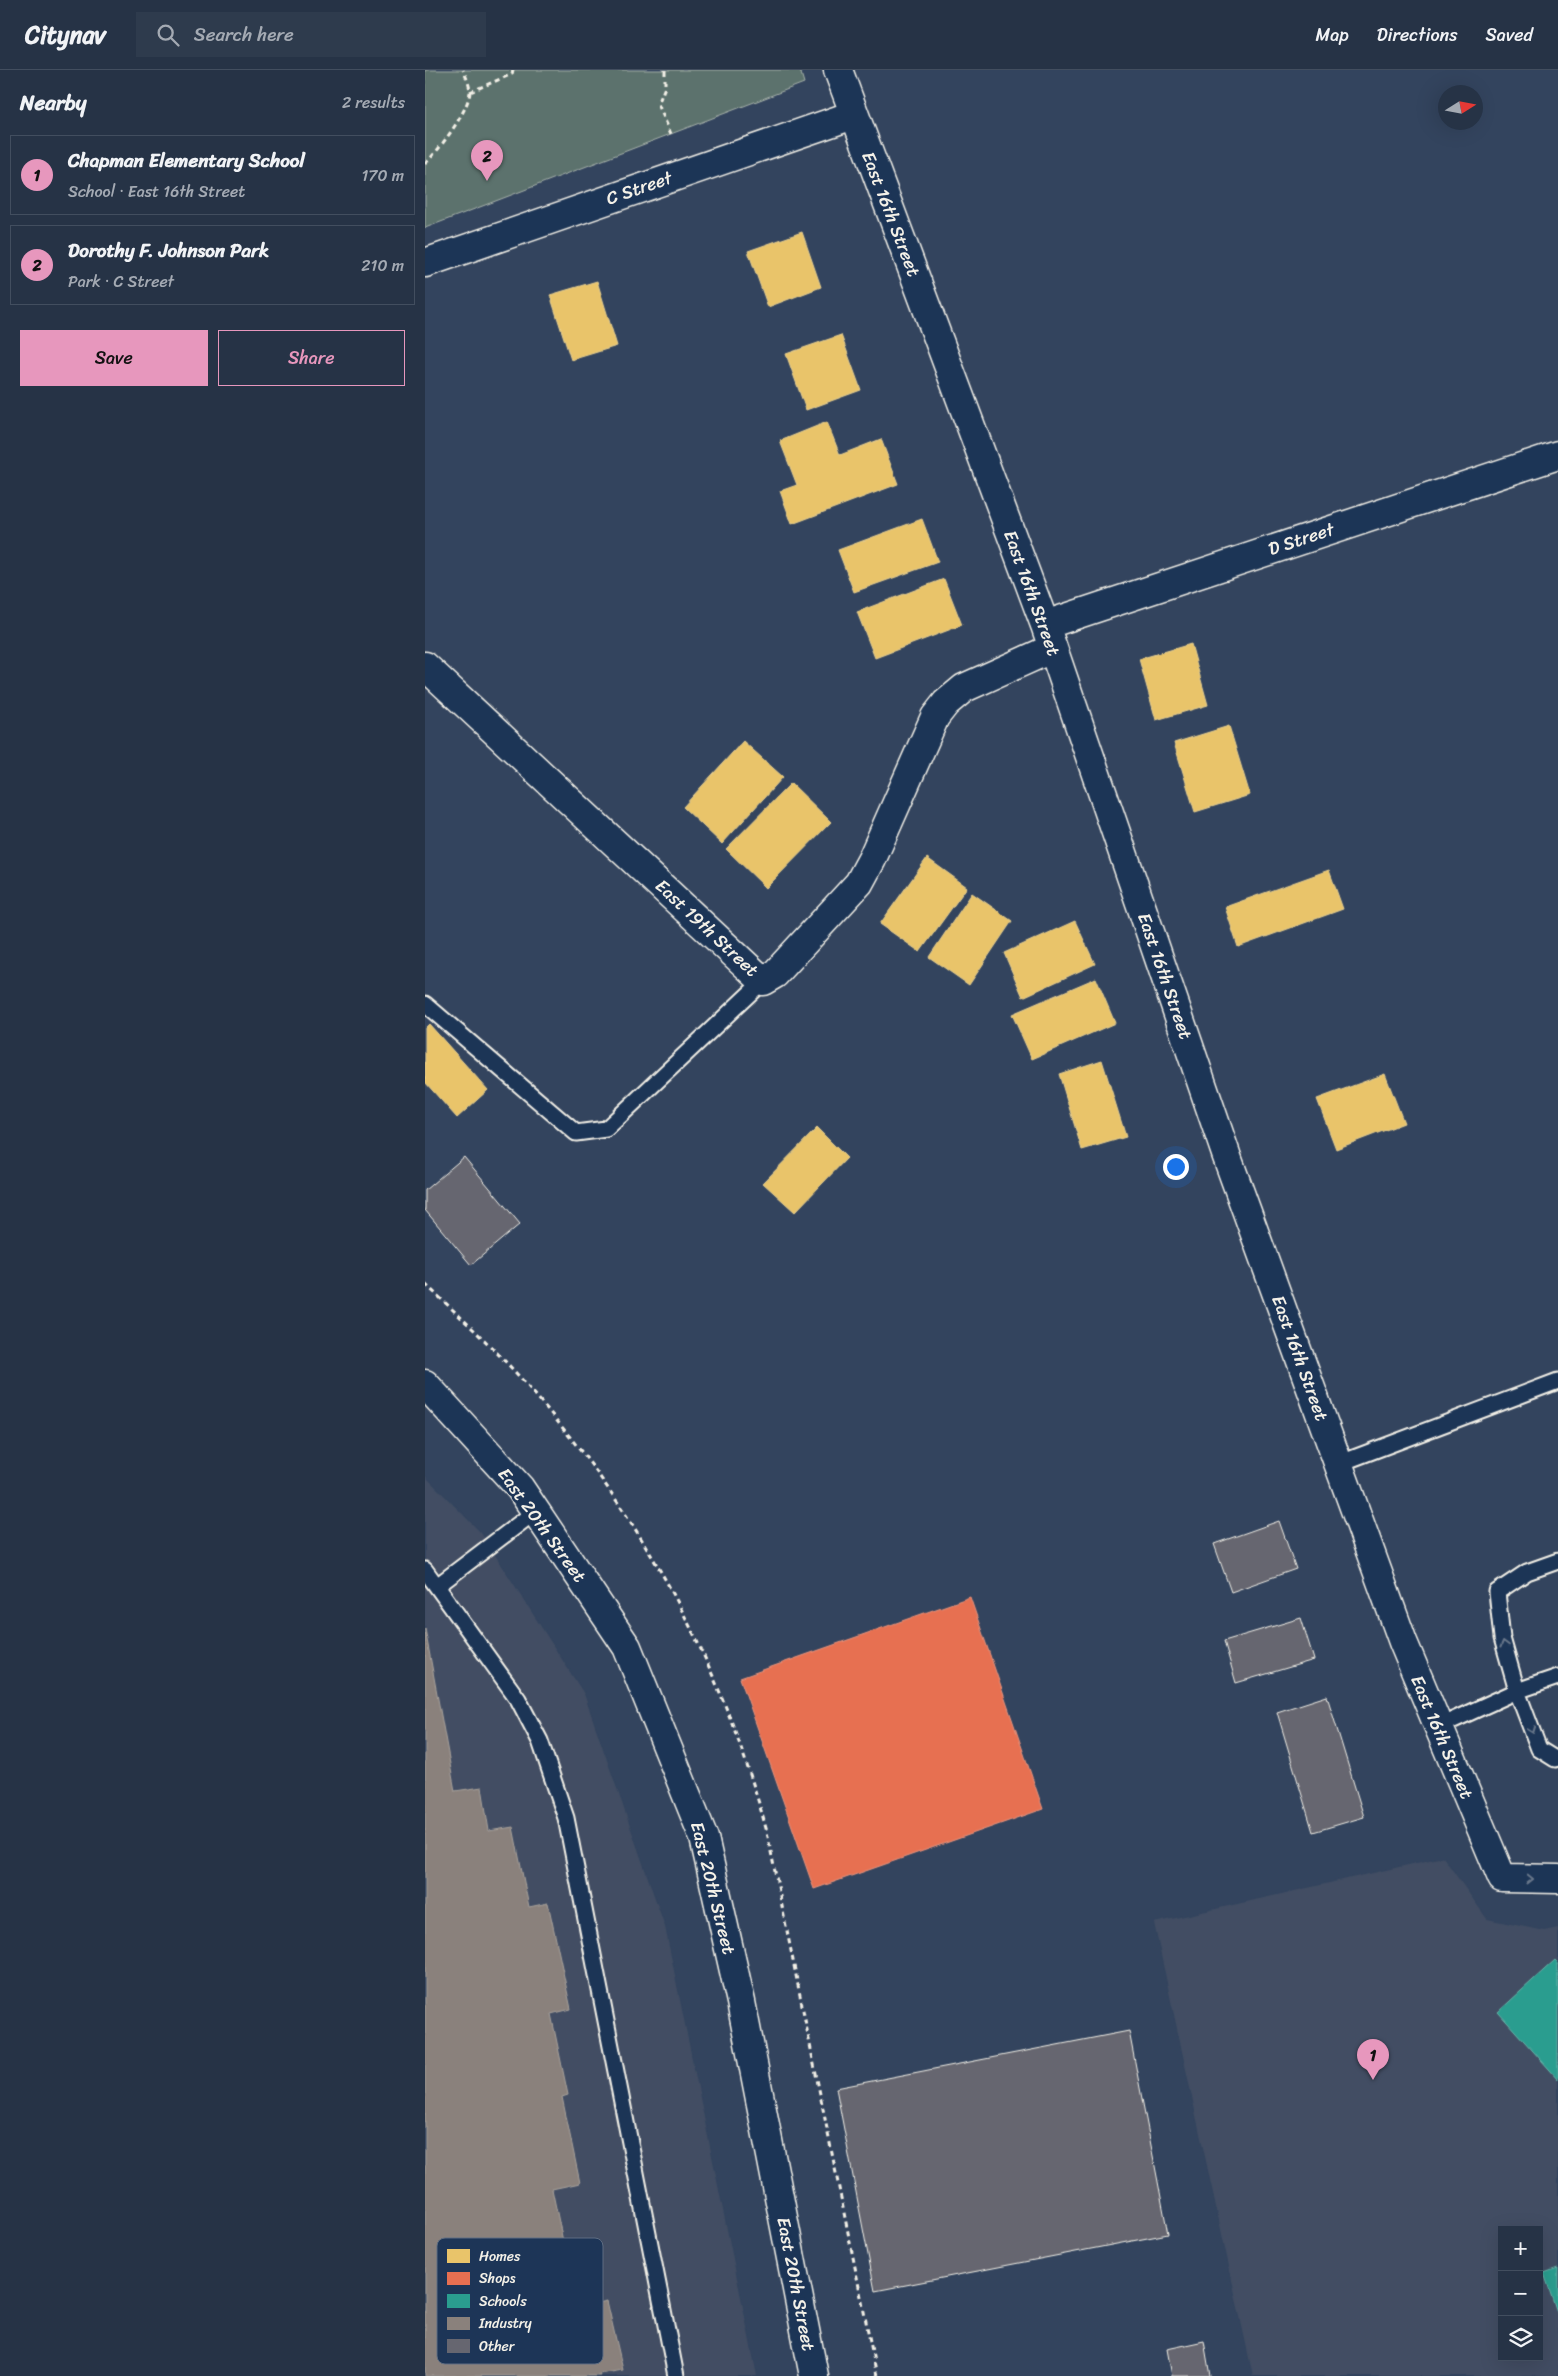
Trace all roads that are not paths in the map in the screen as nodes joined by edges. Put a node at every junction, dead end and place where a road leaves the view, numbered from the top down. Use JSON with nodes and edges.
{"nodes":[{"id":1,"x":838,"y":70,"type":"edge"},
{"id":2,"x":853,"y":115,"type":"junction"},
{"id":3,"x":425,"y":263,"type":"edge"},
{"id":4,"x":1558,"y":455,"type":"edge"},
{"id":5,"x":1049,"y":636,"type":"junction"},
{"id":6,"x":425,"y":666,"type":"edge"},
{"id":7,"x":763,"y":981,"type":"junction"},
{"id":8,"x":425,"y":1004,"type":"edge"},
{"id":9,"x":1558,"y":1381,"type":"edge"},
{"id":10,"x":425,"y":1384,"type":"edge"},
{"id":11,"x":1338,"y":1464,"type":"junction"},
{"id":12,"x":536,"y":1511,"type":"junction"},
{"id":13,"x":1558,"y":1561,"type":"edge"},
{"id":14,"x":425,"y":1570,"type":"edge"},
{"id":15,"x":437,"y":1586,"type":"junction"},
{"id":16,"x":1558,"y":1677,"type":"edge"},
{"id":17,"x":1517,"y":1691,"type":"junction"},
{"id":18,"x":1438,"y":1727,"type":"junction"},
{"id":19,"x":1558,"y":1758,"type":"edge"},
{"id":20,"x":1558,"y":1879,"type":"edge"},
{"id":21,"x":676,"y":2376,"type":"edge"},
{"id":22,"x":814,"y":2376,"type":"edge"}],
"edges":[{"from":1,"to":2,"type":"street","name":"East 16th Street"},
{"from":2,"to":3,"type":"street","name":"C Street"},
{"from":2,"to":5,"type":"street","name":"East 16th Street"},
{"from":4,"to":5,"type":"street","name":"D Street"},
{"from":5,"to":7,"type":"street","name":"East 19th Street"},
{"from":5,"to":11,"type":"street","name":"East 16th Street"},
{"from":6,"to":7,"type":"street","name":"East 19th Street"},
{"from":7,"to":8,"type":"lane"},
{"from":9,"to":11,"type":"lane"},
{"from":10,"to":12,"type":"street","name":"East 20th Street"},
{"from":11,"to":18,"type":"street","name":"East 16th Street"},
{"from":12,"to":15,"type":"lane"},
{"from":12,"to":22,"type":"street","name":"East 20th Street"},
{"from":17,"to":13,"type":"lane","one_way":true},
{"from":14,"to":15,"type":"lane"},
{"from":15,"to":21,"type":"lane"},
{"from":16,"to":17,"type":"lane"},
{"from":17,"to":18,"type":"lane"},
{"from":17,"to":19,"type":"lane","one_way":true},
{"from":18,"to":20,"type":"street","name":"East 16th Street","one_way":true}]}
